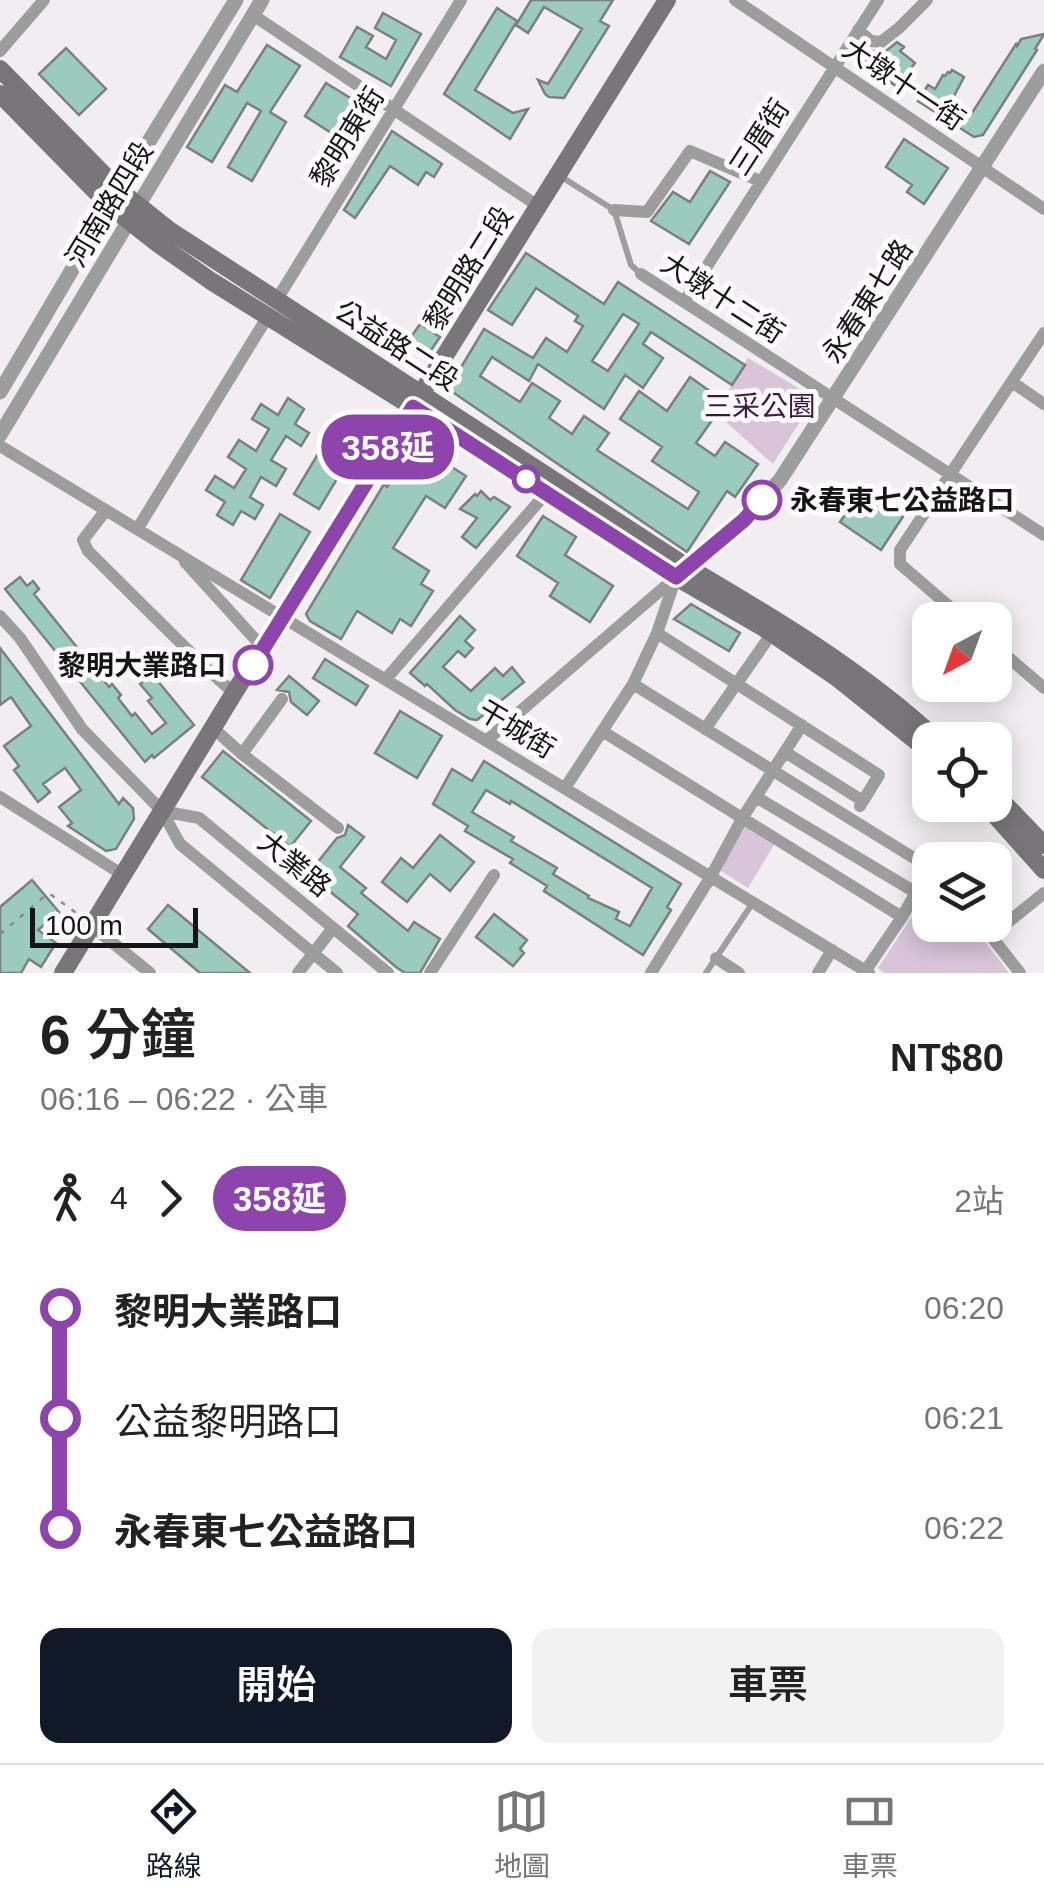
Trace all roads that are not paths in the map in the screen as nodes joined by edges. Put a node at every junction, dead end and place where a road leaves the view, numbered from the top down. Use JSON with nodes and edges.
{"nodes":[{"id":1,"x":44,"y":0,"type":"edge"},
{"id":2,"x":236,"y":0,"type":"edge"},
{"id":3,"x":262,"y":0,"type":"edge"},
{"id":4,"x":462,"y":0,"type":"edge"},
{"id":5,"x":666,"y":0,"type":"edge"},
{"id":6,"x":736,"y":0,"type":"edge"},
{"id":7,"x":878,"y":0,"type":"edge"},
{"id":8,"x":927,"y":0,"type":"edge"},
{"id":9,"x":253,"y":15,"type":"junction"},
{"id":10,"x":858,"y":30,"type":"junction"},
{"id":11,"x":0,"y":51,"type":"edge"},
{"id":12,"x":834,"y":67,"type":"junction"},
{"id":13,"x":0,"y":69,"type":"edge"},
{"id":14,"x":1044,"y":71,"type":"edge"},
{"id":15,"x":0,"y":94,"type":"edge"},
{"id":16,"x":393,"y":110,"type":"junction"},
{"id":17,"x":982,"y":168,"type":"junction"},
{"id":18,"x":559,"y":175,"type":"junction"},
{"id":19,"x":760,"y":181,"type":"junction"},
{"id":20,"x":115,"y":198,"type":"junction"},
{"id":21,"x":538,"y":206,"type":"junction"},
{"id":22,"x":1044,"y":209,"type":"edge"},
{"id":23,"x":614,"y":210,"type":"junction"},
{"id":24,"x":132,"y":213,"type":"junction"},
{"id":25,"x":642,"y":274,"type":"joint"},
{"id":26,"x":684,"y":302,"type":"junction"},
{"id":27,"x":272,"y":308,"type":"junction"},
{"id":28,"x":1044,"y":333,"type":"edge"},
{"id":29,"x":1012,"y":382,"type":"junction"},
{"id":30,"x":0,"y":392,"type":"edge"},
{"id":31,"x":833,"y":399,"type":"junction"},
{"id":32,"x":418,"y":400,"type":"junction"},
{"id":33,"x":1044,"y":404,"type":"edge"},
{"id":34,"x":0,"y":435,"type":"edge"},
{"id":35,"x":0,"y":446,"type":"edge"},
{"id":36,"x":952,"y":474,"type":"junction"},
{"id":37,"x":546,"y":492,"type":"junction"},
{"id":38,"x":106,"y":510,"type":"junction"},
{"id":39,"x":138,"y":528,"type":"junction"},
{"id":40,"x":1044,"y":535,"type":"edge"},
{"id":41,"x":174,"y":551,"type":"junction"},
{"id":42,"x":682,"y":572,"type":"junction"},
{"id":43,"x":944,"y":602,"type":"edge"},
{"id":44,"x":0,"y":616,"type":"edge"},
{"id":45,"x":284,"y":617,"type":"junction"},
{"id":46,"x":657,"y":633,"type":"junction"},
{"id":47,"x":772,"y":633,"type":"junction"},
{"id":48,"x":264,"y":649,"type":"junction"},
{"id":49,"x":1012,"y":661,"type":"edge"},
{"id":50,"x":386,"y":678,"type":"junction"},
{"id":51,"x":633,"y":684,"type":"junction"},
{"id":52,"x":736,"y":684,"type":"junction"},
{"id":53,"x":1044,"y":688,"type":"edge"},
{"id":54,"x":234,"y":693,"type":"junction"},
{"id":55,"x":282,"y":699,"type":"dead end"},
{"id":56,"x":914,"y":722,"type":"edge"},
{"id":57,"x":802,"y":725,"type":"junction"},
{"id":58,"x":213,"y":728,"type":"junction"},
{"id":59,"x":704,"y":729,"type":"junction"},
{"id":60,"x":602,"y":731,"type":"junction"},
{"id":61,"x":912,"y":738,"type":"edge"},
{"id":62,"x":487,"y":740,"type":"junction"},
{"id":63,"x":785,"y":752,"type":"junction"},
{"id":64,"x":242,"y":754,"type":"junction"},
{"id":65,"x":773,"y":771,"type":"junction"},
{"id":66,"x":566,"y":788,"type":"junction"},
{"id":67,"x":0,"y":797,"type":"edge"},
{"id":68,"x":756,"y":797,"type":"junction"},
{"id":69,"x":862,"y":802,"type":"junction"},
{"id":70,"x":162,"y":811,"type":"junction"},
{"id":71,"x":1012,"y":813,"type":"edge"},
{"id":72,"x":743,"y":818,"type":"junction"},
{"id":73,"x":851,"y":819,"type":"junction"},
{"id":74,"x":1010,"y":822,"type":"edge"},
{"id":75,"x":338,"y":828,"type":"dead end"},
{"id":76,"x":1039,"y":843,"type":"edge"},
{"id":77,"x":912,"y":857,"type":"edge"},
{"id":78,"x":1044,"y":870,"type":"edge"},
{"id":79,"x":123,"y":875,"type":"junction"},
{"id":80,"x":494,"y":875,"type":"dead end"},
{"id":81,"x":710,"y":878,"type":"junction"},
{"id":82,"x":912,"y":891,"type":"edge"},
{"id":83,"x":1044,"y":893,"type":"edge"},
{"id":84,"x":912,"y":900,"type":"edge"},
{"id":85,"x":752,"y":903,"type":"junction"},
{"id":86,"x":902,"y":917,"type":"junction"},
{"id":87,"x":1012,"y":919,"type":"edge"},
{"id":88,"x":92,"y":926,"type":"junction"},
{"id":89,"x":333,"y":928,"type":"junction"},
{"id":90,"x":996,"y":942,"type":"edge"},
{"id":91,"x":832,"y":950,"type":"junction"},
{"id":92,"x":313,"y":953,"type":"junction"},
{"id":93,"x":716,"y":958,"type":"junction"},
{"id":94,"x":868,"y":972,"type":"edge"},
{"id":95,"x":63,"y":973,"type":"edge"},
{"id":96,"x":150,"y":973,"type":"edge"},
{"id":97,"x":298,"y":973,"type":"edge"},
{"id":98,"x":337,"y":973,"type":"edge"},
{"id":99,"x":388,"y":973,"type":"edge"},
{"id":100,"x":430,"y":973,"type":"edge"},
{"id":101,"x":652,"y":973,"type":"edge"},
{"id":102,"x":706,"y":973,"type":"edge"},
{"id":103,"x":739,"y":973,"type":"edge"},
{"id":104,"x":818,"y":973,"type":"edge"},
{"id":105,"x":1020,"y":973,"type":"edge"}],
"edges":[{"from":1,"to":11,"type":"street"},
{"from":2,"to":20,"type":"street","name":"河南路四段"},
{"from":3,"to":9,"type":"street","name":"河南路四段"},
{"from":4,"to":16,"type":"street","name":"黎明東街"},
{"from":5,"to":18,"type":"main road","name":"黎明路二段"},
{"from":6,"to":12,"type":"street","name":"大墩十一街"},
{"from":7,"to":10,"type":"street","name":"三厝街"},
{"from":8,"to":10,"type":"street"},
{"from":9,"to":16,"type":"street"},
{"from":9,"to":24,"type":"street","name":"河南路四段"},
{"from":10,"to":12,"type":"street","name":"三厝街"},
{"from":12,"to":17,"type":"street","name":"大墩十一街"},
{"from":12,"to":19,"type":"street","name":"三厝街"},
{"from":13,"to":20,"type":"main road","name":"公益路二段"},
{"from":14,"to":17,"type":"street","name":"永春東七路"},
{"from":15,"to":20,"type":"main road","name":"公益路二段"},
{"from":16,"to":21,"type":"street"},
{"from":16,"to":27,"type":"street","name":"黎明東街"},
{"from":17,"to":22,"type":"street","name":"大墩十一街"},
{"from":17,"to":31,"type":"street","name":"永春東七路"},
{"from":18,"to":21,"type":"main road","name":"黎明路二段"},
{"from":18,"to":23,"type":"lane"},
{"from":19,"to":23,"type":"street"},
{"from":19,"to":26,"type":"street","name":"三厝街"},
{"from":20,"to":24,"type":"main road","name":"公益路二段"},
{"from":20,"to":30,"type":"street","name":"河南路四段"},
{"from":21,"to":32,"type":"main road","name":"黎明路二段"},
{"from":23,"to":25,"type":"lane","name":"大墩十二街"},
{"from":24,"to":27,"type":"main road","name":"公益路二段"},
{"from":24,"to":34,"type":"street","name":"河南路四段"},
{"from":25,"to":26,"type":"street","name":"大墩十二街"},
{"from":26,"to":31,"type":"street","name":"大墩十二街"},
{"from":27,"to":32,"type":"main road","name":"公益路二段"},
{"from":27,"to":39,"type":"street","name":"黎明東街"},
{"from":28,"to":29,"type":"street"},
{"from":29,"to":33,"type":"street"},
{"from":29,"to":36,"type":"street"},
{"from":31,"to":36,"type":"street","name":"大墩十二街"},
{"from":31,"to":42,"type":"street","name":"永春東七路"},
{"from":32,"to":37,"type":"main road","name":"公益路二段"},
{"from":32,"to":42,"type":"main road","name":"公益路二段"},
{"from":32,"to":45,"type":"main road","name":"黎明路二段"},
{"from":35,"to":38,"type":"street","name":"干城街"},
{"from":36,"to":40,"type":"street","name":"大墩十二街"},
{"from":36,"to":43,"type":"street"},
{"from":37,"to":42,"type":"main road","name":"公益路二段"},
{"from":37,"to":50,"type":"street"},
{"from":38,"to":39,"type":"street","name":"干城街"},
{"from":38,"to":54,"type":"street"},
{"from":39,"to":41,"type":"street","name":"干城街"},
{"from":41,"to":45,"type":"street","name":"干城街"},
{"from":41,"to":48,"type":"street"},
{"from":42,"to":46,"type":"street"},
{"from":42,"to":47,"type":"main road","name":"公益路二段"},
{"from":42,"to":56,"type":"main road","name":"公益路二段"},
{"from":42,"to":62,"type":"street","name":"永春東七路"},
{"from":44,"to":70,"type":"street","name":"大業路"},
{"from":45,"to":48,"type":"main road","name":"黎明路二段"},
{"from":45,"to":50,"type":"street","name":"干城街"},
{"from":46,"to":51,"type":"street"},
{"from":46,"to":52,"type":"street"},
{"from":47,"to":52,"type":"street"},
{"from":47,"to":61,"type":"main road","name":"公益路二段"},
{"from":48,"to":54,"type":"main road","name":"黎明路二段"},
{"from":49,"to":53,"type":"street"},
{"from":50,"to":62,"type":"street","name":"干城街"},
{"from":51,"to":59,"type":"street"},
{"from":51,"to":60,"type":"street"},
{"from":52,"to":57,"type":"street"},
{"from":52,"to":59,"type":"street"},
{"from":54,"to":58,"type":"main road","name":"黎明路二段"},
{"from":55,"to":64,"type":"street"},
{"from":57,"to":63,"type":"street"},
{"from":57,"to":69,"type":"street"},
{"from":58,"to":64,"type":"street"},
{"from":58,"to":70,"type":"main road","name":"黎明路二段"},
{"from":59,"to":65,"type":"street"},
{"from":60,"to":66,"type":"street"},
{"from":60,"to":72,"type":"street"},
{"from":62,"to":66,"type":"street","name":"干城街"},
{"from":63,"to":65,"type":"street"},
{"from":63,"to":69,"type":"street"},
{"from":64,"to":75,"type":"street"},
{"from":65,"to":68,"type":"street"},
{"from":65,"to":73,"type":"street"},
{"from":66,"to":81,"type":"street","name":"干城街"},
{"from":67,"to":79,"type":"street"},
{"from":68,"to":72,"type":"street"},
{"from":68,"to":82,"type":"street"},
{"from":69,"to":73,"type":"street"},
{"from":70,"to":79,"type":"main road","name":"黎明路二段"},
{"from":70,"to":89,"type":"street","name":"大業路"},
{"from":70,"to":92,"type":"street","name":"大業路"},
{"from":71,"to":76,"type":"main road"},
{"from":72,"to":81,"type":"street"},
{"from":72,"to":86,"type":"street"},
{"from":73,"to":77,"type":"street"},
{"from":74,"to":76,"type":"main road"},
{"from":76,"to":78,"type":"main road"},
{"from":79,"to":88,"type":"main road","name":"黎明路二段"},
{"from":80,"to":100,"type":"street"},
{"from":81,"to":85,"type":"street","name":"干城街"},
{"from":81,"to":101,"type":"street"},
{"from":83,"to":87,"type":"street"},
{"from":84,"to":86,"type":"street"},
{"from":85,"to":91,"type":"street","name":"干城街"},
{"from":85,"to":93,"type":"lane"},
{"from":86,"to":94,"type":"street"},
{"from":88,"to":95,"type":"main road","name":"黎明路二段"},
{"from":88,"to":96,"type":"street"},
{"from":89,"to":92,"type":"street"},
{"from":89,"to":99,"type":"street","name":"大業路"},
{"from":90,"to":105,"type":"street"},
{"from":91,"to":94,"type":"street","name":"干城街"},
{"from":91,"to":104,"type":"street"},
{"from":92,"to":97,"type":"street"},
{"from":92,"to":98,"type":"street","name":"大業路"},
{"from":93,"to":102,"type":"lane"},
{"from":93,"to":103,"type":"street"}]}
